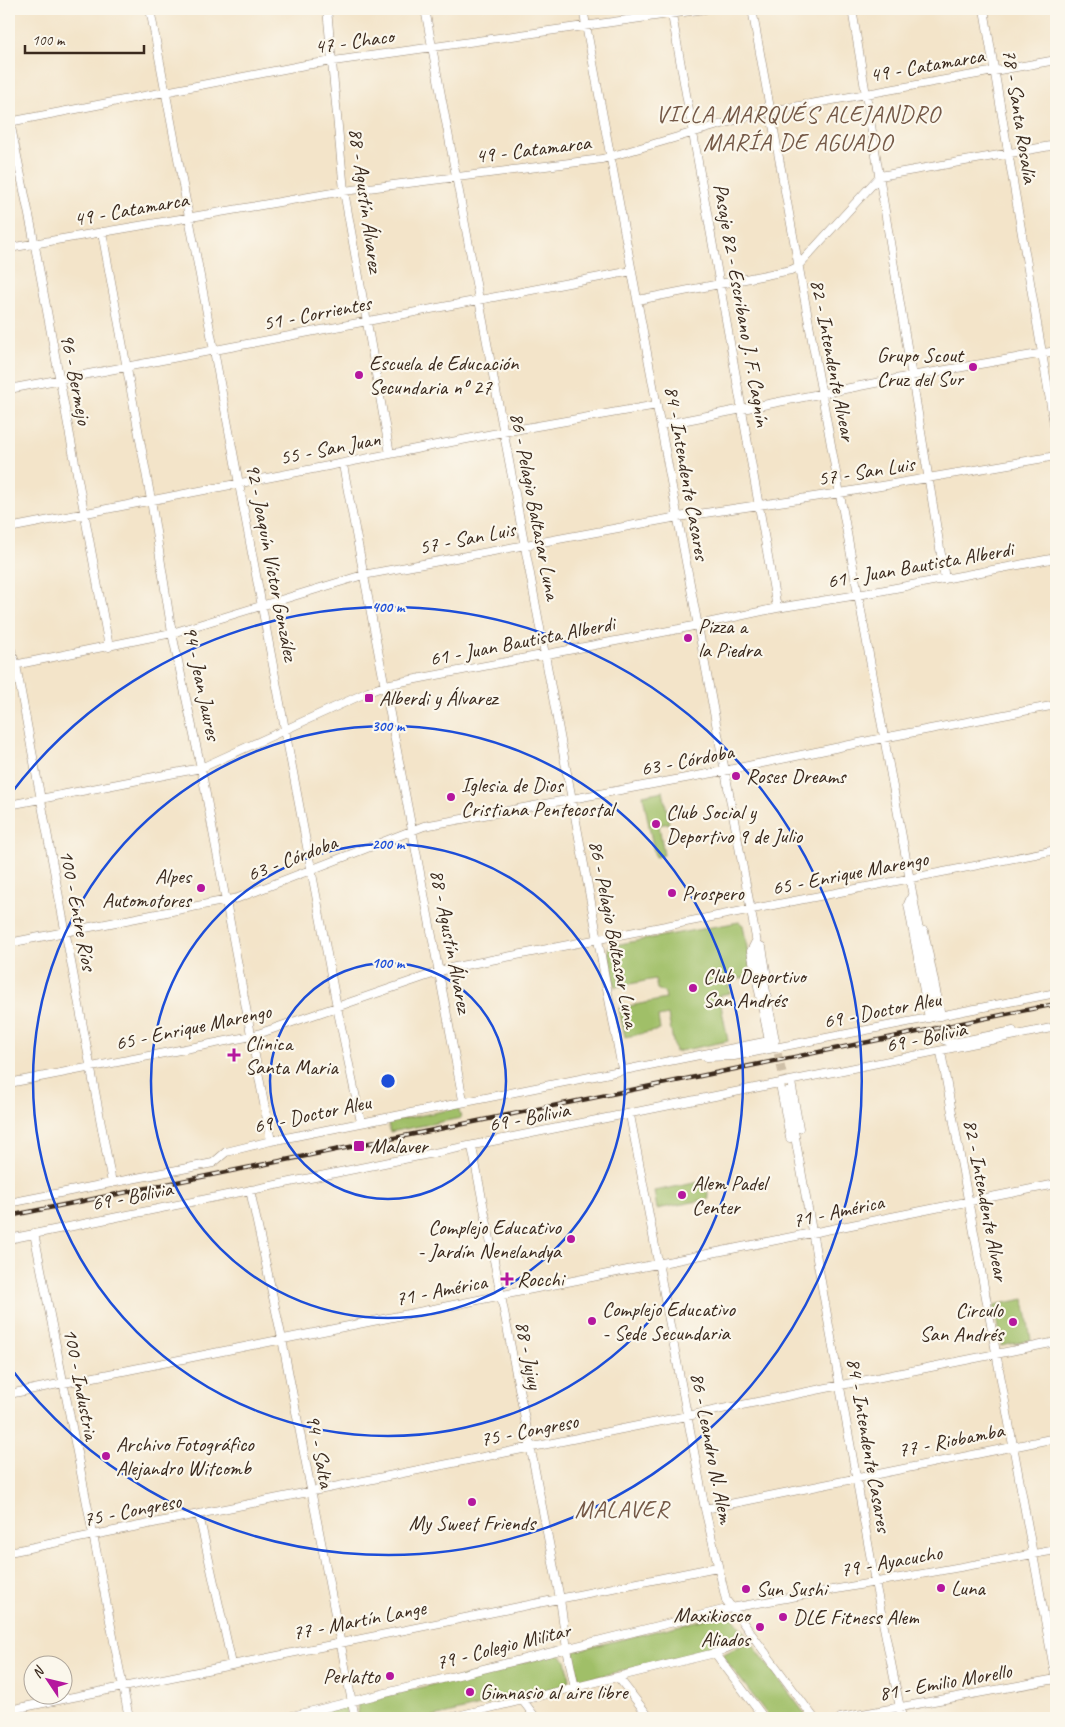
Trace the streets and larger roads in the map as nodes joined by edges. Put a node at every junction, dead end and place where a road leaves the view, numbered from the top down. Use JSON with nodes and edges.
{"nodes":[{"id":1,"x":150,"y":9,"type":"edge"},
{"id":2,"x":327,"y":9,"type":"edge"},
{"id":3,"x":425,"y":9,"type":"edge"},
{"id":4,"x":583,"y":9,"type":"edge"},
{"id":5,"x":705,"y":9,"type":"edge"},
{"id":6,"x":752,"y":9,"type":"edge"},
{"id":7,"x":852,"y":9,"type":"edge"},
{"id":8,"x":984,"y":9,"type":"edge"},
{"id":9,"x":672,"y":12,"type":"edge"},
{"id":10,"x":586,"y":27,"type":"junction"},
{"id":11,"x":433,"y":49,"type":"junction"},
{"id":12,"x":1056,"y":60,"type":"edge"},
{"id":13,"x":332,"y":62,"type":"junction"},
{"id":14,"x":995,"y":70,"type":"junction"},
{"id":15,"x":166,"y":93,"type":"junction"},
{"id":16,"x":867,"y":93,"type":"junction"},
{"id":17,"x":772,"y":111,"type":"junction"},
{"id":18,"x":9,"y":120,"type":"edge"},
{"id":19,"x":693,"y":132,"type":"junction"},
{"id":20,"x":1056,"y":145,"type":"edge"},
{"id":21,"x":1008,"y":154,"type":"junction"},
{"id":22,"x":611,"y":157,"type":"junction"},
{"id":23,"x":455,"y":176,"type":"junction"},
{"id":24,"x":880,"y":176,"type":"junction"},
{"id":25,"x":344,"y":190,"type":"junction"},
{"id":26,"x":188,"y":216,"type":"junction"},
{"id":27,"x":102,"y":232,"type":"junction"},
{"id":28,"x":34,"y":244,"type":"junction"},
{"id":29,"x":9,"y":248,"type":"edge"},
{"id":30,"x":798,"y":267,"type":"junction"},
{"id":31,"x":632,"y":271,"type":"junction"},
{"id":32,"x":720,"y":284,"type":"junction"},
{"id":33,"x":479,"y":300,"type":"junction"},
{"id":34,"x":638,"y":300,"type":"junction"},
{"id":35,"x":367,"y":321,"type":"junction"},
{"id":36,"x":213,"y":350,"type":"junction"},
{"id":37,"x":1056,"y":351,"type":"edge"},
{"id":38,"x":1041,"y":354,"type":"junction"},
{"id":39,"x":127,"y":366,"type":"junction"},
{"id":40,"x":911,"y":376,"type":"junction"},
{"id":41,"x":58,"y":380,"type":"junction"},
{"id":42,"x":9,"y":389,"type":"edge"},
{"id":43,"x":821,"y":394,"type":"junction"},
{"id":44,"x":658,"y":405,"type":"junction"},
{"id":45,"x":742,"y":409,"type":"junction"},
{"id":46,"x":661,"y":424,"type":"junction"},
{"id":47,"x":502,"y":432,"type":"junction"},
{"id":48,"x":1056,"y":436,"type":"edge"},
{"id":49,"x":390,"y":454,"type":"junction"},
{"id":50,"x":1056,"y":456,"type":"edge"},
{"id":51,"x":343,"y":464,"type":"junction"},
{"id":52,"x":927,"y":478,"type":"junction"},
{"id":53,"x":238,"y":484,"type":"junction"},
{"id":54,"x":840,"y":493,"type":"junction"},
{"id":55,"x":151,"y":500,"type":"junction"},
{"id":56,"x":761,"y":504,"type":"junction"},
{"id":57,"x":84,"y":514,"type":"junction"},
{"id":58,"x":678,"y":517,"type":"junction"},
{"id":59,"x":9,"y":528,"type":"edge"},
{"id":60,"x":524,"y":544,"type":"junction"},
{"id":61,"x":1056,"y":558,"type":"edge"},
{"id":62,"x":363,"y":575,"type":"junction"},
{"id":63,"x":945,"y":578,"type":"junction"},
{"id":64,"x":858,"y":595,"type":"junction"},
{"id":65,"x":262,"y":606,"type":"junction"},
{"id":66,"x":778,"y":608,"type":"junction"},
{"id":67,"x":697,"y":625,"type":"junction"},
{"id":68,"x":172,"y":633,"type":"junction"},
{"id":69,"x":9,"y":644,"type":"edge"},
{"id":70,"x":109,"y":647,"type":"junction"},
{"id":71,"x":546,"y":655,"type":"junction"},
{"id":72,"x":12,"y":666,"type":"edge"},
{"id":73,"x":385,"y":686,"type":"junction"},
{"id":74,"x":1056,"y":705,"type":"edge"},
{"id":75,"x":286,"y":729,"type":"junction"},
{"id":76,"x":883,"y":738,"type":"junction"},
{"id":77,"x":201,"y":768,"type":"junction"},
{"id":78,"x":724,"y":771,"type":"junction"},
{"id":79,"x":40,"y":799,"type":"junction"},
{"id":80,"x":572,"y":800,"type":"junction"},
{"id":81,"x":9,"y":805,"type":"edge"},
{"id":82,"x":412,"y":830,"type":"junction"},
{"id":83,"x":1056,"y":850,"type":"edge"},
{"id":84,"x":311,"y":869,"type":"junction"},
{"id":85,"x":909,"y":880,"type":"junction"},
{"id":86,"x":912,"y":894,"type":"junction"},
{"id":87,"x":226,"y":901,"type":"junction"},
{"id":88,"x":750,"y":910,"type":"junction"},
{"id":89,"x":64,"y":932,"type":"junction"},
{"id":90,"x":597,"y":938,"type":"junction"},
{"id":91,"x":9,"y":943,"type":"edge"},
{"id":92,"x":756,"y":943,"type":"junction"},
{"id":93,"x":439,"y":970,"type":"junction"},
{"id":94,"x":1056,"y":993,"type":"edge"},
{"id":95,"x":337,"y":1007,"type":"junction"},
{"id":96,"x":935,"y":1016,"type":"junction"},
{"id":97,"x":1056,"y":1027,"type":"edge"},
{"id":98,"x":252,"y":1036,"type":"junction"},
{"id":99,"x":772,"y":1040,"type":"junction"},
{"id":100,"x":944,"y":1040,"type":"dead end"},
{"id":101,"x":780,"y":1048,"type":"junction"},
{"id":102,"x":771,"y":1049,"type":"junction"},
{"id":103,"x":941,"y":1052,"type":"junction"},
{"id":104,"x":685,"y":1057,"type":"junction"},
{"id":105,"x":90,"y":1067,"type":"junction"},
{"id":106,"x":622,"y":1069,"type":"junction"},
{"id":107,"x":791,"y":1082,"type":"junction"},
{"id":108,"x":9,"y":1083,"type":"edge"},
{"id":109,"x":780,"y":1084,"type":"junction"},
{"id":110,"x":787,"y":1092,"type":"tunnel mouth"},
{"id":111,"x":463,"y":1100,"type":"junction"},
{"id":112,"x":630,"y":1115,"type":"junction"},
{"id":113,"x":361,"y":1122,"type":"junction"},
{"id":114,"x":271,"y":1141,"type":"junction"},
{"id":115,"x":472,"y":1147,"type":"junction"},
{"id":116,"x":112,"y":1183,"type":"junction"},
{"id":117,"x":1056,"y":1184,"type":"edge"},
{"id":118,"x":250,"y":1190,"type":"junction"},
{"id":119,"x":969,"y":1202,"type":"junction"},
{"id":120,"x":9,"y":1204,"type":"edge"},
{"id":121,"x":808,"y":1207,"type":"junction"},
{"id":122,"x":34,"y":1234,"type":"junction"},
{"id":123,"x":813,"y":1234,"type":"junction"},
{"id":124,"x":9,"y":1239,"type":"edge"},
{"id":125,"x":659,"y":1266,"type":"junction"},
{"id":126,"x":500,"y":1296,"type":"junction"},
{"id":127,"x":282,"y":1339,"type":"junction"},
{"id":128,"x":1056,"y":1342,"type":"edge"},
{"id":129,"x":997,"y":1354,"type":"junction"},
{"id":130,"x":63,"y":1384,"type":"junction"},
{"id":131,"x":840,"y":1385,"type":"junction"},
{"id":132,"x":9,"y":1394,"type":"edge"},
{"id":133,"x":687,"y":1415,"type":"junction"},
{"id":134,"x":1056,"y":1438,"type":"edge"},
{"id":135,"x":1012,"y":1446,"type":"junction"},
{"id":136,"x":530,"y":1447,"type":"junction"},
{"id":137,"x":856,"y":1477,"type":"junction"},
{"id":138,"x":310,"y":1492,"type":"junction"},
{"id":139,"x":705,"y":1509,"type":"junction"},
{"id":140,"x":200,"y":1515,"type":"junction"},
{"id":141,"x":93,"y":1535,"type":"junction"},
{"id":142,"x":1056,"y":1550,"type":"edge"},
{"id":143,"x":9,"y":1552,"type":"edge"},
{"id":144,"x":1032,"y":1554,"type":"junction"},
{"id":145,"x":717,"y":1568,"type":"junction"},
{"id":146,"x":875,"y":1582,"type":"junction"},
{"id":147,"x":560,"y":1599,"type":"junction"},
{"id":148,"x":731,"y":1608,"type":"junction"},
{"id":149,"x":752,"y":1637,"type":"junction"},
{"id":150,"x":338,"y":1642,"type":"junction"},
{"id":151,"x":567,"y":1649,"type":"junction"},
{"id":152,"x":715,"y":1653,"type":"junction"},
{"id":153,"x":232,"y":1664,"type":"junction"},
{"id":154,"x":618,"y":1677,"type":"junction"},
{"id":155,"x":1056,"y":1679,"type":"edge"},
{"id":156,"x":123,"y":1688,"type":"junction"},
{"id":157,"x":575,"y":1689,"type":"junction"},
{"id":158,"x":351,"y":1701,"type":"junction"},
{"id":159,"x":523,"y":1701,"type":"junction"},
{"id":160,"x":900,"y":1707,"type":"junction"},
{"id":161,"x":9,"y":1710,"type":"edge"},
{"id":162,"x":129,"y":1718,"type":"edge"},
{"id":163,"x":284,"y":1718,"type":"edge"},
{"id":164,"x":355,"y":1718,"type":"edge"},
{"id":165,"x":449,"y":1718,"type":"edge"},
{"id":166,"x":536,"y":1718,"type":"edge"},
{"id":167,"x":650,"y":1718,"type":"edge"},
{"id":168,"x":764,"y":1718,"type":"edge"},
{"id":169,"x":814,"y":1718,"type":"edge"},
{"id":170,"x":840,"y":1718,"type":"edge"},
{"id":171,"x":902,"y":1718,"type":"edge"}],
"edges":[{"from":1,"to":15,"type":"street","name":"92 - Joaquín Víctor González"},
{"from":2,"to":13,"type":"street","name":"88 - Agustín Álvarez"},
{"from":3,"to":11,"type":"street","name":"86 - Pelagio Baltasar Luna"},
{"from":4,"to":10,"type":"street","name":"84 - Intendente Casares"},
{"from":5,"to":9,"type":"street","name":"47 - Chaco"},
{"from":6,"to":17,"type":"street","name":"82 - Intendente Alvear"},
{"from":7,"to":16,"type":"street"},
{"from":8,"to":14,"type":"street","name":"78 - Santa Rosalía"},
{"from":9,"to":10,"type":"street","name":"47 - Chaco"},
{"from":9,"to":19,"type":"street","name":"Pasaje 82 - Escribano J. F. Cagnín"},
{"from":10,"to":11,"type":"street","name":"47 - Chaco"},
{"from":10,"to":22,"type":"street","name":"84 - Intendente Casares"},
{"from":11,"to":13,"type":"street","name":"47 - Chaco"},
{"from":11,"to":23,"type":"street","name":"86 - Pelagio Baltasar Luna"},
{"from":12,"to":14,"type":"street","name":"49 - Catamarca"},
{"from":13,"to":15,"type":"street","name":"47 - Chaco"},
{"from":13,"to":25,"type":"street","name":"88 - Agustín Álvarez"},
{"from":14,"to":16,"type":"street","name":"49 - Catamarca"},
{"from":14,"to":21,"type":"street","name":"78 - Santa Rosalía"},
{"from":15,"to":18,"type":"street","name":"47 - Chaco"},
{"from":15,"to":26,"type":"street","name":"92 - Joaquín Víctor González"},
{"from":16,"to":17,"type":"street","name":"49 - Catamarca"},
{"from":16,"to":24,"type":"street"},
{"from":17,"to":19,"type":"street","name":"49 - Catamarca"},
{"from":17,"to":30,"type":"street","name":"82 - Intendente Alvear"},
{"from":18,"to":28,"type":"street","name":"96 - Bermejo"},
{"from":19,"to":22,"type":"street","name":"49 - Catamarca"},
{"from":19,"to":32,"type":"street","name":"Pasaje 82 - Escribano J. F. Cagnín"},
{"from":20,"to":21,"type":"street"},
{"from":21,"to":24,"type":"street"},
{"from":21,"to":38,"type":"street","name":"78 - Santa Rosalía"},
{"from":22,"to":23,"type":"street","name":"49 - Catamarca"},
{"from":22,"to":31,"type":"street","name":"84 - Intendente Casares"},
{"from":23,"to":25,"type":"street","name":"49 - Catamarca"},
{"from":23,"to":33,"type":"street","name":"86 - Pelagio Baltasar Luna"},
{"from":24,"to":30,"type":"street"},
{"from":24,"to":40,"type":"street"},
{"from":25,"to":26,"type":"street","name":"49 - Catamarca"},
{"from":25,"to":35,"type":"street","name":"88 - Agustín Álvarez"},
{"from":26,"to":27,"type":"street","name":"49 - Catamarca"},
{"from":26,"to":36,"type":"street","name":"92 - Joaquín Víctor González"},
{"from":27,"to":28,"type":"street","name":"49 - Catamarca"},
{"from":27,"to":39,"type":"street","name":"94 - Jean Jaures"},
{"from":28,"to":29,"type":"street","name":"49 - Catamarca"},
{"from":28,"to":41,"type":"street","name":"96 - Bermejo"},
{"from":30,"to":32,"type":"street"},
{"from":30,"to":43,"type":"street","name":"82 - Intendente Alvear"},
{"from":31,"to":33,"type":"street","name":"51 - Corrientes"},
{"from":31,"to":34,"type":"street","name":"84 - Intendente Casares"},
{"from":32,"to":34,"type":"street"},
{"from":32,"to":45,"type":"street","name":"Pasaje 82 - Escribano J. F. Cagnín"},
{"from":33,"to":35,"type":"street","name":"51 - Corrientes"},
{"from":33,"to":47,"type":"street","name":"86 - Pelagio Baltasar Luna"},
{"from":34,"to":44,"type":"street","name":"84 - Intendente Casares"},
{"from":35,"to":36,"type":"street","name":"51 - Corrientes"},
{"from":35,"to":49,"type":"street","name":"88 - Agustín Álvarez"},
{"from":36,"to":39,"type":"street","name":"51 - Corrientes"},
{"from":36,"to":53,"type":"street","name":"92 - Joaquín Víctor González"},
{"from":37,"to":38,"type":"street"},
{"from":38,"to":40,"type":"street"},
{"from":38,"to":48,"type":"street","name":"78 - Santa Rosalía"},
{"from":39,"to":41,"type":"street","name":"51 - Corrientes"},
{"from":39,"to":55,"type":"street","name":"94 - Jean Jaures"},
{"from":40,"to":43,"type":"street"},
{"from":40,"to":52,"type":"street"},
{"from":41,"to":42,"type":"street","name":"51 - Corrientes"},
{"from":41,"to":57,"type":"street","name":"96 - Bermejo"},
{"from":43,"to":45,"type":"street"},
{"from":43,"to":54,"type":"street","name":"82 - Intendente Alvear"},
{"from":44,"to":46,"type":"street","name":"84 - Intendente Casares"},
{"from":44,"to":47,"type":"street","name":"55 - San Juan"},
{"from":45,"to":46,"type":"street"},
{"from":45,"to":56,"type":"street","name":"Pasaje 82 - Escribano J. F. Cagnín"},
{"from":46,"to":58,"type":"street","name":"84 - Intendente Casares"},
{"from":47,"to":49,"type":"street","name":"55 - San Juan"},
{"from":47,"to":60,"type":"street","name":"86 - Pelagio Baltasar Luna"},
{"from":49,"to":51,"type":"street","name":"55 - San Juan"},
{"from":50,"to":52,"type":"street","name":"57 - San Luis"},
{"from":51,"to":53,"type":"street","name":"55 - San Juan"},
{"from":51,"to":62,"type":"street","name":"88 - Agustín Álvarez"},
{"from":52,"to":54,"type":"street","name":"57 - San Luis"},
{"from":52,"to":63,"type":"street"},
{"from":53,"to":55,"type":"street","name":"55 - San Juan"},
{"from":53,"to":65,"type":"street","name":"92 - Joaquín Víctor González"},
{"from":54,"to":56,"type":"street","name":"57 - San Luis"},
{"from":54,"to":64,"type":"street","name":"82 - Intendente Alvear"},
{"from":55,"to":57,"type":"street","name":"55 - San Juan"},
{"from":55,"to":68,"type":"street","name":"94 - Jean Jaures"},
{"from":56,"to":58,"type":"street","name":"57 - San Luis"},
{"from":56,"to":66,"type":"street","name":"Pasaje 82 - Escribano J. F. Cagnín"},
{"from":57,"to":59,"type":"street","name":"55 - San Juan"},
{"from":57,"to":70,"type":"street","name":"96 - Bermejo"},
{"from":58,"to":60,"type":"street","name":"57 - San Luis"},
{"from":58,"to":67,"type":"street","name":"84 - Intendente Casares"},
{"from":60,"to":62,"type":"street","name":"57 - San Luis"},
{"from":60,"to":71,"type":"street","name":"86 - Pelagio Baltasar Luna"},
{"from":61,"to":63,"type":"street","name":"61 - Juan Bautista Alberdi"},
{"from":62,"to":65,"type":"street","name":"57 - San Luis"},
{"from":62,"to":73,"type":"street","name":"88 - Agustín Álvarez"},
{"from":63,"to":64,"type":"street","name":"61 - Juan Bautista Alberdi"},
{"from":64,"to":66,"type":"street","name":"61 - Juan Bautista Alberdi"},
{"from":64,"to":76,"type":"street","name":"82 - Intendente Alvear"},
{"from":65,"to":68,"type":"street","name":"57 - San Luis"},
{"from":65,"to":75,"type":"street","name":"92 - Joaquín Víctor González"},
{"from":66,"to":67,"type":"street","name":"61 - Juan Bautista Alberdi"},
{"from":67,"to":71,"type":"street","name":"61 - Juan Bautista Alberdi"},
{"from":67,"to":78,"type":"street","name":"84 - Intendente Casares"},
{"from":68,"to":70,"type":"street","name":"57 - San Luis"},
{"from":68,"to":77,"type":"street","name":"94 - Jean Jaures"},
{"from":69,"to":72,"type":"street","name":"100 - Entre Ríos"},
{"from":70,"to":72,"type":"street","name":"57 - San Luis"},
{"from":71,"to":73,"type":"street","name":"61 - Juan Bautista Alberdi"},
{"from":71,"to":80,"type":"street","name":"86 - Pelagio Baltasar Luna"},
{"from":72,"to":79,"type":"street","name":"100 - Entre Ríos"},
{"from":73,"to":75,"type":"street","name":"61 - Juan Bautista Alberdi"},
{"from":73,"to":82,"type":"street","name":"88 - Agustín Álvarez"},
{"from":74,"to":76,"type":"street","name":"63 - Córdoba"},
{"from":75,"to":77,"type":"street","name":"61 - Juan Bautista Alberdi"},
{"from":75,"to":84,"type":"street","name":"92 - Joaquín Víctor González"},
{"from":76,"to":78,"type":"street","name":"63 - Córdoba"},
{"from":76,"to":85,"type":"street","name":"82 - Intendente Alvear"},
{"from":77,"to":79,"type":"street","name":"61 - Juan Bautista Alberdi"},
{"from":77,"to":87,"type":"street","name":"94 - Jean Jaures"},
{"from":78,"to":80,"type":"street","name":"63 - Córdoba"},
{"from":78,"to":88,"type":"street","name":"84 - Intendente Casares"},
{"from":79,"to":81,"type":"street","name":"61 - Juan Bautista Alberdi"},
{"from":79,"to":89,"type":"street","name":"100 - Entre Ríos"},
{"from":80,"to":82,"type":"street","name":"63 - Córdoba"},
{"from":80,"to":90,"type":"street","name":"86 - Pelagio Baltasar Luna"},
{"from":82,"to":84,"type":"street","name":"63 - Córdoba"},
{"from":82,"to":93,"type":"street","name":"88 - Agustín Álvarez"},
{"from":83,"to":85,"type":"street","name":"65 - Enrique Marengo"},
{"from":84,"to":87,"type":"street","name":"63 - Córdoba"},
{"from":84,"to":95,"type":"street","name":"92 - Joaquín Víctor González"},
{"from":85,"to":86,"type":"street","name":"82 - Intendente Alvear"},
{"from":85,"to":88,"type":"street","name":"65 - Enrique Marengo"},
{"from":86,"to":96,"type":"street","name":"82 - Intendente Alvear"},
{"from":86,"to":96,"type":"street","name":"82 - Intendente Alvear"},
{"from":87,"to":89,"type":"street","name":"63 - Córdoba"},
{"from":87,"to":98,"type":"street","name":"94 - Jean Jaures"},
{"from":88,"to":90,"type":"street","name":"65 - Enrique Marengo"},
{"from":88,"to":92,"type":"street","name":"84 - Intendente Casares"},
{"from":89,"to":91,"type":"street","name":"63 - Córdoba"},
{"from":89,"to":105,"type":"street","name":"100 - Entre Ríos"},
{"from":90,"to":93,"type":"street","name":"65 - Enrique Marengo"},
{"from":90,"to":106,"type":"street","name":"86 - Pelagio Baltasar Luna"},
{"from":92,"to":99,"type":"street","name":"84 - Intendente Casares"},
{"from":92,"to":101,"type":"street","name":"84 - Intendente Casares"},
{"from":93,"to":95,"type":"street","name":"65 - Enrique Marengo"},
{"from":93,"to":111,"type":"street","name":"88 - Agustín Álvarez"},
{"from":94,"to":96,"type":"street","name":"69 - Doctor Aleu"},
{"from":95,"to":98,"type":"street","name":"65 - Enrique Marengo"},
{"from":95,"to":113,"type":"street","name":"92 - Joaquín Víctor González"},
{"from":96,"to":101,"type":"street","name":"69 - Doctor Aleu"},
{"from":97,"to":100,"type":"street","name":"69 - Bolivia"},
{"from":97,"to":103,"type":"street","name":"69 - Bolivia"},
{"from":98,"to":105,"type":"street","name":"65 - Enrique Marengo"},
{"from":98,"to":114,"type":"street","name":"94 - Jean Jaures"},
{"from":99,"to":102,"type":"street","name":"84 - Intendente Casares"},
{"from":99,"to":104,"type":"street","name":"69 - Doctor Aleu"},
{"from":101,"to":102,"type":"street","name":"69 - Doctor Aleu"},
{"from":102,"to":104,"type":"street","name":"69 - Doctor Aleu"},
{"from":103,"to":107,"type":"street","name":"69 - Bolivia"},
{"from":103,"to":119,"type":"street","name":"82 - Intendente Alvear"},
{"from":104,"to":106,"type":"street","name":"69 - Doctor Aleu"},
{"from":105,"to":108,"type":"street","name":"65 - Enrique Marengo"},
{"from":105,"to":116,"type":"street","name":"100 - Entre Ríos"},
{"from":106,"to":111,"type":"street","name":"69 - Doctor Aleu"},
{"from":107,"to":109,"type":"street","name":"69 - Bolivia"},
{"from":107,"to":121,"type":"street","name":"84 - Intendente Casares"},
{"from":109,"to":112,"type":"street","name":"69 - Bolivia"},
{"from":109,"to":121,"type":"street","name":"84 - Intendente Casares"},
{"from":110,"to":121,"type":"street","name":"84 - Intendente Casares"},
{"from":111,"to":113,"type":"street","name":"69 - Doctor Aleu"},
{"from":112,"to":115,"type":"street","name":"69 - Bolivia"},
{"from":112,"to":125,"type":"street","name":"86 - Leandro N. Alem"},
{"from":113,"to":114,"type":"street","name":"69 - Doctor Aleu"},
{"from":114,"to":116,"type":"street","name":"69 - Doctor Aleu"},
{"from":115,"to":118,"type":"street","name":"69 - Bolivia"},
{"from":115,"to":126,"type":"street","name":"88 - Jujuy"},
{"from":116,"to":120,"type":"street","name":"69 - Doctor Aleu"},
{"from":117,"to":119,"type":"street","name":"71 - América"},
{"from":118,"to":122,"type":"street","name":"69 - Bolivia"},
{"from":118,"to":127,"type":"street","name":"94 - Salta"},
{"from":119,"to":123,"type":"street","name":"71 - América"},
{"from":119,"to":129,"type":"street","name":"82 - Intendente Alvear"},
{"from":121,"to":123,"type":"street","name":"84 - Intendente Casares"},
{"from":122,"to":124,"type":"street","name":"69 - Bolivia"},
{"from":122,"to":130,"type":"street","name":"100 - Industria"},
{"from":123,"to":125,"type":"street","name":"71 - América"},
{"from":123,"to":131,"type":"street","name":"84 - Intendente Casares"},
{"from":125,"to":126,"type":"street","name":"71 - América"},
{"from":125,"to":133,"type":"street","name":"86 - Leandro N. Alem"},
{"from":126,"to":127,"type":"street","name":"71 - América"},
{"from":126,"to":136,"type":"street","name":"88 - Jujuy"},
{"from":127,"to":130,"type":"street","name":"71 - América"},
{"from":127,"to":138,"type":"street","name":"94 - Salta"},
{"from":128,"to":129,"type":"street","name":"75 - Congreso"},
{"from":129,"to":131,"type":"street","name":"75 - Congreso"},
{"from":129,"to":135,"type":"street","name":"82 - Intendente Alvear"},
{"from":130,"to":132,"type":"street","name":"71 - América"},
{"from":130,"to":141,"type":"street","name":"100 - Industria"},
{"from":131,"to":133,"type":"street","name":"75 - Congreso"},
{"from":131,"to":137,"type":"street","name":"84 - Intendente Casares"},
{"from":133,"to":136,"type":"street","name":"75 - Congreso"},
{"from":133,"to":139,"type":"street","name":"86 - Leandro N. Alem"},
{"from":134,"to":135,"type":"street","name":"77 - Riobamba"},
{"from":135,"to":137,"type":"street","name":"77 - Riobamba"},
{"from":135,"to":144,"type":"street","name":"82 - Intendente Alvear"},
{"from":136,"to":138,"type":"street","name":"75 - Congreso"},
{"from":136,"to":147,"type":"street","name":"88 - Jujuy"},
{"from":137,"to":139,"type":"street","name":"77 - Riobamba"},
{"from":137,"to":146,"type":"street","name":"84 - Intendente Casares"},
{"from":138,"to":140,"type":"street","name":"75 - Congreso"},
{"from":138,"to":150,"type":"street","name":"94 - Salta"},
{"from":139,"to":145,"type":"street","name":"86 - Leandro N. Alem"},
{"from":140,"to":141,"type":"street","name":"75 - Congreso"},
{"from":140,"to":153,"type":"street"},
{"from":141,"to":143,"type":"street","name":"75 - Congreso"},
{"from":141,"to":156,"type":"street","name":"100 - Industria"},
{"from":142,"to":144,"type":"street","name":"79 - Ayacucho"},
{"from":144,"to":146,"type":"street","name":"79 - Ayacucho"},
{"from":144,"to":155,"type":"street","name":"82 - Intendente Alvear"},
{"from":145,"to":147,"type":"street","name":"77 - Martín Lange"},
{"from":145,"to":148,"type":"street","name":"86 - Leandro N. Alem"},
{"from":146,"to":148,"type":"street","name":"79 - Ayacucho"},
{"from":146,"to":160,"type":"street","name":"84 - Intendente Casares"},
{"from":147,"to":150,"type":"street","name":"77 - Martín Lange"},
{"from":147,"to":151,"type":"street","name":"88 - Jujuy"},
{"from":148,"to":149,"type":"street","name":"86 - Leandro N. Alem"},
{"from":148,"to":151,"type":"street","name":"79 - Colegio Militar"},
{"from":149,"to":152,"type":"street"},
{"from":149,"to":169,"type":"street","name":"86 - Leandro N. Alem"},
{"from":150,"to":153,"type":"street","name":"77 - Martín Lange"},
{"from":150,"to":158,"type":"street","name":"94 - Salta"},
{"from":151,"to":157,"type":"street","name":"88 - Jujuy"},
{"from":151,"to":158,"type":"street","name":"79 - Colegio Militar"},
{"from":152,"to":154,"type":"street"},
{"from":152,"to":168,"type":"street"},
{"from":153,"to":156,"type":"street","name":"77 - Martín Lange"},
{"from":154,"to":157,"type":"street"},
{"from":154,"to":167,"type":"street"},
{"from":155,"to":160,"type":"street","name":"81 - Emilio Morello"},
{"from":156,"to":161,"type":"street","name":"77 - Martín Lange"},
{"from":156,"to":162,"type":"street","name":"100 - Industria"},
{"from":157,"to":159,"type":"street"},
{"from":158,"to":163,"type":"street","name":"79 - Colegio Militar"},
{"from":158,"to":164,"type":"street","name":"94 - Salta"},
{"from":159,"to":165,"type":"street"},
{"from":159,"to":166,"type":"street"},
{"from":160,"to":170,"type":"street","name":"81 - Emilio Morello"},
{"from":160,"to":171,"type":"street","name":"84 - Intendente Casares"}]}
